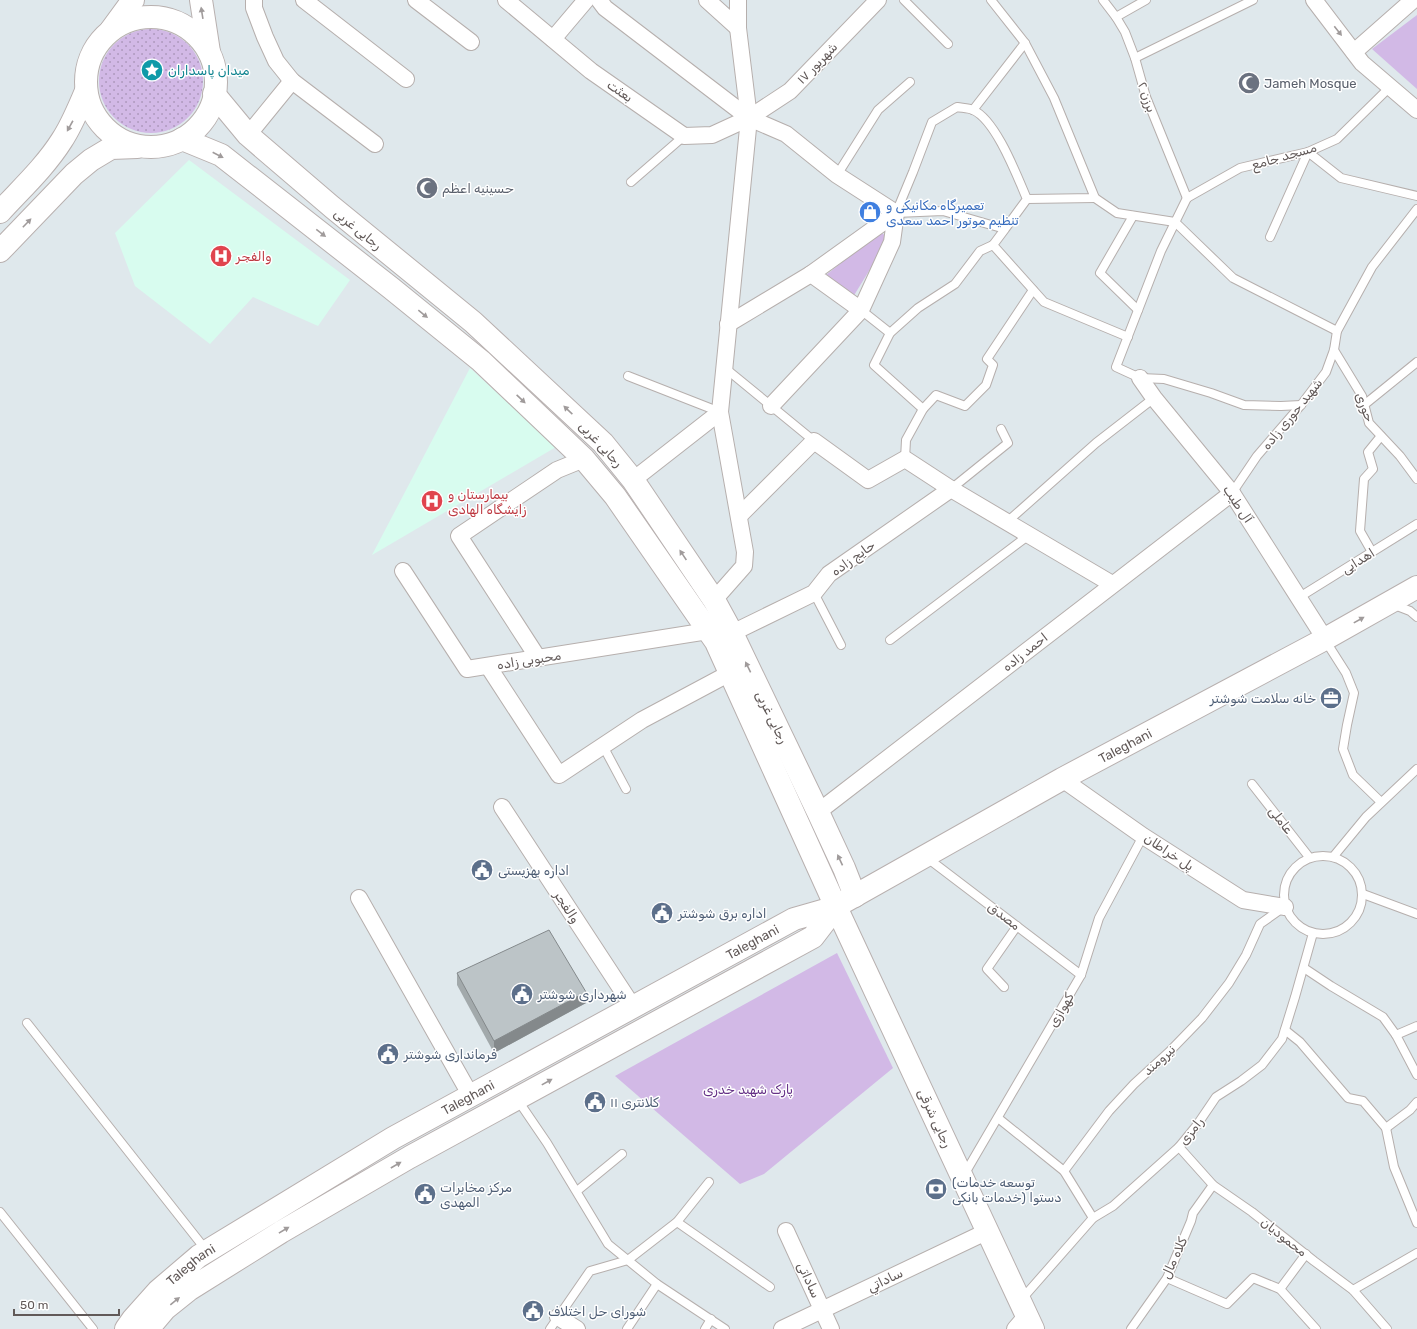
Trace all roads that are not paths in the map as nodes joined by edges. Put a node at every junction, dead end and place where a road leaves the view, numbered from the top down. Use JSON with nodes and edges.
{"nodes":[{"id":1,"x":133,"y":0,"type":"edge"},
{"id":2,"x":201,"y":0,"type":"edge"},
{"id":3,"x":254,"y":0,"type":"edge"},
{"id":4,"x":304,"y":0,"type":"edge"},
{"id":5,"x":416,"y":0,"type":"edge"},
{"id":6,"x":506,"y":0,"type":"edge"},
{"id":7,"x":586,"y":0,"type":"edge"},
{"id":8,"x":599,"y":0,"type":"edge"},
{"id":9,"x":707,"y":0,"type":"edge"},
{"id":10,"x":738,"y":0,"type":"edge"},
{"id":11,"x":878,"y":0,"type":"edge"},
{"id":12,"x":904,"y":0,"type":"edge"},
{"id":13,"x":991,"y":0,"type":"edge"},
{"id":14,"x":1102,"y":0,"type":"edge"},
{"id":15,"x":1146,"y":0,"type":"edge"},
{"id":16,"x":1252,"y":0,"type":"edge"},
{"id":17,"x":1314,"y":0,"type":"edge"},
{"id":18,"x":1413,"y":0,"type":"edge"},
{"id":19,"x":1116,"y":17,"type":"junction"},
{"id":20,"x":738,"y":28,"type":"junction"},
{"id":21,"x":110,"y":31,"type":"junction"},
{"id":22,"x":553,"y":40,"type":"junction"},
{"id":23,"x":471,"y":42,"type":"dead end"},
{"id":24,"x":1025,"y":43,"type":"junction"},
{"id":25,"x":948,"y":44,"type":"dead end"},
{"id":26,"x":1354,"y":52,"type":"junction"},
{"id":27,"x":209,"y":53,"type":"junction"},
{"id":28,"x":1135,"y":58,"type":"junction"},
{"id":29,"x":406,"y":79,"type":"dead end"},
{"id":30,"x":292,"y":81,"type":"junction"},
{"id":31,"x":910,"y":82,"type":"dead end"},
{"id":32,"x":1390,"y":87,"type":"junction"},
{"id":33,"x":86,"y":90,"type":"junction"},
{"id":34,"x":214,"y":94,"type":"junction"},
{"id":35,"x":973,"y":110,"type":"junction"},
{"id":36,"x":1417,"y":110,"type":"edge"},
{"id":37,"x":749,"y":118,"type":"junction"},
{"id":38,"x":248,"y":135,"type":"junction"},
{"id":39,"x":684,"y":136,"type":"junction"},
{"id":40,"x":182,"y":139,"type":"junction"},
{"id":41,"x":376,"y":144,"type":"dead end"},
{"id":42,"x":148,"y":147,"type":"junction"},
{"id":43,"x":1308,"y":152,"type":"junction"},
{"id":44,"x":838,"y":175,"type":"junction"},
{"id":45,"x":631,"y":182,"type":"dead end"},
{"id":46,"x":1417,"y":196,"type":"edge"},
{"id":47,"x":1095,"y":198,"type":"junction"},
{"id":48,"x":1187,"y":198,"type":"junction"},
{"id":49,"x":1027,"y":199,"type":"junction"},
{"id":50,"x":1417,"y":209,"type":"edge"},
{"id":51,"x":0,"y":212,"type":"edge"},
{"id":52,"x":896,"y":213,"type":"junction"},
{"id":53,"x":1133,"y":216,"type":"junction"},
{"id":54,"x":1176,"y":222,"type":"junction"},
{"id":55,"x":1005,"y":229,"type":"junction"},
{"id":56,"x":1270,"y":238,"type":"dead end"},
{"id":57,"x":993,"y":245,"type":"junction"},
{"id":58,"x":0,"y":251,"type":"edge"},
{"id":59,"x":812,"y":274,"type":"junction"},
{"id":60,"x":1033,"y":290,"type":"junction"},
{"id":61,"x":861,"y":310,"type":"junction"},
{"id":62,"x":1138,"y":310,"type":"junction"},
{"id":63,"x":728,"y":324,"type":"junction"},
{"id":64,"x":1337,"y":331,"type":"junction"},
{"id":65,"x":890,"y":333,"type":"junction"},
{"id":66,"x":1128,"y":337,"type":"junction"},
{"id":67,"x":1334,"y":350,"type":"junction"},
{"id":68,"x":1417,"y":362,"type":"edge"},
{"id":69,"x":724,"y":368,"type":"junction"},
{"id":70,"x":628,"y":376,"type":"dead end"},
{"id":71,"x":1140,"y":378,"type":"junction"},
{"id":72,"x":1154,"y":398,"type":"junction"},
{"id":73,"x":1364,"y":405,"type":"junction"},
{"id":74,"x":771,"y":406,"type":"junction"},
{"id":75,"x":1301,"y":406,"type":"junction"},
{"id":76,"x":923,"y":409,"type":"junction"},
{"id":77,"x":720,"y":412,"type":"junction"},
{"id":78,"x":1001,"y":429,"type":"dead end"},
{"id":79,"x":1381,"y":436,"type":"junction"},
{"id":80,"x":814,"y":441,"type":"junction"},
{"id":81,"x":604,"y":443,"type":"junction"},
{"id":82,"x":584,"y":458,"type":"junction"},
{"id":83,"x":905,"y":459,"type":"junction"},
{"id":84,"x":1417,"y":479,"type":"edge"},
{"id":85,"x":633,"y":480,"type":"junction"},
{"id":86,"x":951,"y":489,"type":"junction"},
{"id":87,"x":1232,"y":492,"type":"junction"},
{"id":88,"x":738,"y":516,"type":"junction"},
{"id":89,"x":1007,"y":522,"type":"junction"},
{"id":90,"x":1417,"y":524,"type":"edge"},
{"id":91,"x":1029,"y":535,"type":"junction"},
{"id":92,"x":1372,"y":552,"type":"junction"},
{"id":93,"x":403,"y":570,"type":"dead end"},
{"id":94,"x":1112,"y":584,"type":"junction"},
{"id":95,"x":1417,"y":587,"type":"edge"},
{"id":96,"x":814,"y":593,"type":"junction"},
{"id":97,"x":1298,"y":598,"type":"junction"},
{"id":98,"x":714,"y":600,"type":"junction"},
{"id":99,"x":1390,"y":603,"type":"junction"},
{"id":100,"x":1417,"y":616,"type":"edge"},
{"id":101,"x":708,"y":631,"type":"junction"},
{"id":102,"x":732,"y":632,"type":"junction"},
{"id":103,"x":1325,"y":639,"type":"junction"},
{"id":104,"x":890,"y":640,"type":"dead end"},
{"id":105,"x":841,"y":646,"type":"dead end"},
{"id":106,"x":538,"y":658,"type":"junction"},
{"id":107,"x":488,"y":666,"type":"junction"},
{"id":108,"x":730,"y":673,"type":"junction"},
{"id":109,"x":603,"y":746,"type":"junction"},
{"id":110,"x":1417,"y":769,"type":"edge"},
{"id":111,"x":1062,"y":779,"type":"junction"},
{"id":112,"x":1252,"y":784,"type":"dead end"},
{"id":113,"x":626,"y":789,"type":"dead end"},
{"id":114,"x":1381,"y":802,"type":"junction"},
{"id":115,"x":502,"y":807,"type":"dead end"},
{"id":116,"x":818,"y":812,"type":"junction"},
{"id":117,"x":1143,"y":836,"type":"junction"},
{"id":118,"x":926,"y":856,"type":"junction"},
{"id":119,"x":1309,"y":857,"type":"junction"},
{"id":120,"x":1333,"y":857,"type":"junction"},
{"id":121,"x":1362,"y":894,"type":"junction"},
{"id":122,"x":855,"y":896,"type":"junction"},
{"id":123,"x":359,"y":898,"type":"dead end"},
{"id":124,"x":836,"y":907,"type":"junction"},
{"id":125,"x":1285,"y":907,"type":"junction"},
{"id":126,"x":1417,"y":914,"type":"edge"},
{"id":127,"x":1017,"y":926,"type":"junction"},
{"id":128,"x":1313,"y":933,"type":"junction"},
{"id":129,"x":1304,"y":968,"type":"junction"},
{"id":130,"x":1081,"y":975,"type":"junction"},
{"id":131,"x":1004,"y":987,"type":"dead end"},
{"id":132,"x":633,"y":1007,"type":"junction"},
{"id":133,"x":27,"y":1023,"type":"dead end"},
{"id":134,"x":1417,"y":1026,"type":"edge"},
{"id":135,"x":1285,"y":1030,"type":"junction"},
{"id":136,"x":1396,"y":1035,"type":"junction"},
{"id":137,"x":1417,"y":1075,"type":"edge"},
{"id":138,"x":470,"y":1096,"type":"junction"},
{"id":139,"x":517,"y":1099,"type":"junction"},
{"id":140,"x":1417,"y":1102,"type":"edge"},
{"id":141,"x":998,"y":1118,"type":"junction"},
{"id":142,"x":1386,"y":1128,"type":"junction"},
{"id":143,"x":1179,"y":1147,"type":"junction"},
{"id":144,"x":622,"y":1154,"type":"dead end"},
{"id":145,"x":1064,"y":1172,"type":"junction"},
{"id":146,"x":963,"y":1177,"type":"junction"},
{"id":147,"x":709,"y":1182,"type":"dead end"},
{"id":148,"x":1213,"y":1185,"type":"junction"},
{"id":149,"x":577,"y":1191,"type":"junction"},
{"id":150,"x":0,"y":1212,"type":"edge"},
{"id":151,"x":1093,"y":1218,"type":"junction"},
{"id":152,"x":678,"y":1222,"type":"junction"},
{"id":153,"x":1417,"y":1223,"type":"edge"},
{"id":154,"x":786,"y":1231,"type":"dead end"},
{"id":155,"x":988,"y":1231,"type":"junction"},
{"id":156,"x":207,"y":1251,"type":"junction"},
{"id":157,"x":1417,"y":1253,"type":"edge"},
{"id":158,"x":1306,"y":1254,"type":"junction"},
{"id":159,"x":628,"y":1260,"type":"junction"},
{"id":160,"x":1167,"y":1278,"type":"junction"},
{"id":161,"x":657,"y":1284,"type":"junction"},
{"id":162,"x":770,"y":1287,"type":"dead end"},
{"id":163,"x":1280,"y":1289,"type":"junction"},
{"id":164,"x":1353,"y":1290,"type":"junction"},
{"id":165,"x":822,"y":1310,"type":"junction"},
{"id":166,"x":1024,"y":1318,"type":"edge"},
{"id":167,"x":711,"y":1320,"type":"junction"},
{"id":168,"x":554,"y":1323,"type":"edge"},
{"id":169,"x":93,"y":1329,"type":"edge"},
{"id":170,"x":126,"y":1329,"type":"edge"},
{"id":171,"x":148,"y":1329,"type":"edge"},
{"id":172,"x":577,"y":1329,"type":"edge"},
{"id":173,"x":627,"y":1329,"type":"edge"},
{"id":174,"x":705,"y":1329,"type":"edge"},
{"id":175,"x":726,"y":1329,"type":"edge"},
{"id":176,"x":782,"y":1329,"type":"edge"},
{"id":177,"x":831,"y":1329,"type":"edge"},
{"id":178,"x":1131,"y":1329,"type":"edge"},
{"id":179,"x":1316,"y":1329,"type":"edge"},
{"id":180,"x":1387,"y":1329,"type":"edge"}],
"edges":[{"from":1,"to":21,"type":"main road"},
{"from":27,"to":2,"type":"main road","one_way":true},
{"from":3,"to":30,"type":"street"},
{"from":4,"to":29,"type":"street"},
{"from":5,"to":23,"type":"street"},
{"from":6,"to":22,"type":"street","name":"بعثت"},
{"from":7,"to":22,"type":"street"},
{"from":8,"to":37,"type":"street"},
{"from":9,"to":20,"type":"street"},
{"from":10,"to":20,"type":"street"},
{"from":11,"to":37,"type":"street","name":"۱۷ شهریور"},
{"from":12,"to":25,"type":"lane"},
{"from":13,"to":24,"type":"lane"},
{"from":14,"to":19,"type":"lane","name":"برزن ۲"},
{"from":15,"to":19,"type":"lane"},
{"from":16,"to":28,"type":"lane"},
{"from":17,"to":26,"type":"street","one_way":true},
{"from":18,"to":26,"type":"street"},
{"from":19,"to":28,"type":"lane","name":"برزن ۲"},
{"from":20,"to":37,"type":"street"},
{"from":21,"to":27,"type":"main road"},
{"from":21,"to":33,"type":"main road"},
{"from":22,"to":39,"type":"street","name":"بعثت"},
{"from":24,"to":35,"type":"lane"},
{"from":24,"to":47,"type":"lane"},
{"from":26,"to":32,"type":"street"},
{"from":27,"to":34,"type":"main road"},
{"from":28,"to":48,"type":"lane","name":"برزن ۲"},
{"from":30,"to":38,"type":"street"},
{"from":30,"to":41,"type":"street"},
{"from":31,"to":44,"type":"lane"},
{"from":32,"to":36,"type":"street"},
{"from":32,"to":43,"type":"lane","name":"مسجد جامع"},
{"from":33,"to":42,"type":"main road"},
{"from":33,"to":51,"type":"main road","one_way":true},
{"from":34,"to":38,"type":"main road","name":"رجایی غربی"},
{"from":34,"to":40,"type":"main road"},
{"from":35,"to":49,"type":"lane"},
{"from":35,"to":52,"type":"lane"},
{"from":37,"to":39,"type":"street"},
{"from":37,"to":44,"type":"street"},
{"from":37,"to":63,"type":"street"},
{"from":81,"to":38,"type":"main road","name":"رجایی غربی","one_way":true},
{"from":39,"to":45,"type":"lane"},
{"from":40,"to":42,"type":"main road"},
{"from":40,"to":82,"type":"main road","name":"رجایی غربی","one_way":true},
{"from":58,"to":42,"type":"main road","one_way":true},
{"from":43,"to":46,"type":"lane"},
{"from":43,"to":48,"type":"lane","name":"مسجد جامع"},
{"from":43,"to":56,"type":"lane"},
{"from":44,"to":52,"type":"street"},
{"from":47,"to":49,"type":"lane"},
{"from":47,"to":53,"type":"lane"},
{"from":48,"to":54,"type":"lane"},
{"from":49,"to":55,"type":"lane"},
{"from":50,"to":64,"type":"lane","name":"شهید حوری زاده"},
{"from":52,"to":55,"type":"lane"},
{"from":52,"to":59,"type":"street"},
{"from":52,"to":61,"type":"street"},
{"from":53,"to":54,"type":"lane"},
{"from":53,"to":62,"type":"lane"},
{"from":54,"to":62,"type":"lane"},
{"from":54,"to":64,"type":"lane"},
{"from":55,"to":57,"type":"lane"},
{"from":57,"to":60,"type":"lane"},
{"from":57,"to":65,"type":"lane"},
{"from":59,"to":61,"type":"street"},
{"from":59,"to":63,"type":"street"},
{"from":60,"to":66,"type":"lane"},
{"from":60,"to":76,"type":"lane"},
{"from":61,"to":65,"type":"lane"},
{"from":61,"to":74,"type":"street"},
{"from":62,"to":66,"type":"lane"},
{"from":63,"to":69,"type":"street"},
{"from":64,"to":67,"type":"lane","name":"شهید حوری زاده"},
{"from":65,"to":76,"type":"lane"},
{"from":66,"to":71,"type":"lane"},
{"from":67,"to":73,"type":"lane","name":"حوری"},
{"from":67,"to":75,"type":"lane","name":"شهید حوری زاده"},
{"from":68,"to":73,"type":"lane"},
{"from":69,"to":74,"type":"lane"},
{"from":69,"to":77,"type":"street"},
{"from":70,"to":77,"type":"lane"},
{"from":71,"to":72,"type":"street","name":"آل طیب"},
{"from":71,"to":75,"type":"lane"},
{"from":72,"to":87,"type":"street","name":"آل طیب"},
{"from":72,"to":89,"type":"lane"},
{"from":73,"to":79,"type":"lane","name":"حوری"},
{"from":74,"to":80,"type":"lane"},
{"from":75,"to":87,"type":"lane","name":"شهید حوری زاده"},
{"from":76,"to":83,"type":"lane"},
{"from":77,"to":85,"type":"street"},
{"from":77,"to":88,"type":"street"},
{"from":78,"to":86,"type":"lane"},
{"from":79,"to":84,"type":"lane","name":"حوری"},
{"from":79,"to":92,"type":"lane"},
{"from":80,"to":83,"type":"street"},
{"from":80,"to":88,"type":"street"},
{"from":81,"to":82,"type":"main road"},
{"from":81,"to":85,"type":"main road","name":"رجایی غربی"},
{"from":82,"to":101,"type":"main road","name":"رجایی غربی"},
{"from":82,"to":106,"type":"street"},
{"from":83,"to":86,"type":"street"},
{"from":98,"to":85,"type":"main road","name":"رجایی غربی","one_way":true},
{"from":86,"to":89,"type":"street"},
{"from":86,"to":96,"type":"street","name":"حایج زاده"},
{"from":87,"to":94,"type":"street","name":"احمد زاده"},
{"from":87,"to":97,"type":"street","name":"آل طیب"},
{"from":88,"to":98,"type":"street"},
{"from":89,"to":91,"type":"street"},
{"from":90,"to":92,"type":"lane","name":"اهدایی"},
{"from":91,"to":94,"type":"street"},
{"from":91,"to":104,"type":"lane"},
{"from":92,"to":97,"type":"lane","name":"اهدایی"},
{"from":93,"to":107,"type":"street","name":"محبوبی زاده"},
{"from":94,"to":116,"type":"street","name":"احمد زاده"},
{"from":95,"to":99,"type":"main road","name":"Taleghani"},
{"from":96,"to":102,"type":"street","name":"حایج زاده"},
{"from":96,"to":105,"type":"lane"},
{"from":97,"to":103,"type":"street","name":"آل طیب"},
{"from":98,"to":102,"type":"main road","name":"رجایی غربی"},
{"from":99,"to":100,"type":"lane"},
{"from":103,"to":99,"type":"main road","name":"Taleghani","one_way":true},
{"from":101,"to":106,"type":"street","name":"محبوبی زاده"},
{"from":101,"to":108,"type":"main road","name":"رجایی غربی"},
{"from":116,"to":102,"type":"main road","name":"رجایی غربی","one_way":true},
{"from":103,"to":111,"type":"main road","name":"Taleghani"},
{"from":103,"to":114,"type":"lane"},
{"from":106,"to":107,"type":"street","name":"محبوبی زاده"},
{"from":107,"to":109,"type":"street"},
{"from":108,"to":109,"type":"street"},
{"from":108,"to":124,"type":"main road","name":"رجایی غربی"},
{"from":109,"to":113,"type":"lane"},
{"from":110,"to":114,"type":"lane"},
{"from":111,"to":117,"type":"street","name":"پل خراطان"},
{"from":111,"to":118,"type":"main road","name":"Taleghani"},
{"from":112,"to":119,"type":"lane","name":"عاملی"},
{"from":114,"to":120,"type":"lane"},
{"from":115,"to":132,"type":"street","name":"والفجر"},
{"from":122,"to":116,"type":"main road","name":"رجایی غربی","one_way":true},
{"from":117,"to":125,"type":"street","name":"پل خراطان"},
{"from":117,"to":130,"type":"lane","name":"کهوازی"},
{"from":118,"to":122,"type":"main road","name":"Taleghani"},
{"from":118,"to":127,"type":"lane","name":"مصدق"},
{"from":119,"to":120,"type":"lane"},
{"from":119,"to":125,"type":"lane"},
{"from":120,"to":121,"type":"lane"},
{"from":121,"to":126,"type":"lane"},
{"from":121,"to":128,"type":"lane"},
{"from":122,"to":124,"type":"main road","name":"Taleghani"},
{"from":123,"to":138,"type":"street"},
{"from":124,"to":132,"type":"main road","name":"Taleghani"},
{"from":139,"to":124,"type":"main road","name":"Taleghani","one_way":true},
{"from":124,"to":146,"type":"main road","name":"رجایی شرقی"},
{"from":125,"to":128,"type":"lane"},
{"from":125,"to":145,"type":"lane","name":"نیرومند"},
{"from":127,"to":130,"type":"lane","name":"مصدق"},
{"from":127,"to":131,"type":"lane"},
{"from":128,"to":129,"type":"lane","name":"رامزی"},
{"from":129,"to":135,"type":"lane","name":"رامزی"},
{"from":129,"to":136,"type":"lane"},
{"from":130,"to":141,"type":"lane","name":"کهوازی"},
{"from":132,"to":138,"type":"main road","name":"Taleghani"},
{"from":133,"to":156,"type":"lane"},
{"from":134,"to":136,"type":"lane"},
{"from":135,"to":142,"type":"lane"},
{"from":135,"to":143,"type":"lane","name":"رامزی"},
{"from":136,"to":137,"type":"lane"},
{"from":138,"to":156,"type":"main road","name":"Taleghani"},
{"from":139,"to":149,"type":"lane"},
{"from":171,"to":139,"type":"main road","name":"Taleghani","one_way":true},
{"from":140,"to":142,"type":"lane"},
{"from":141,"to":145,"type":"lane"},
{"from":141,"to":146,"type":"lane","name":"کهوازی"},
{"from":142,"to":153,"type":"lane"},
{"from":143,"to":148,"type":"lane","name":"محمودیان"},
{"from":143,"to":151,"type":"lane","name":"رامزی"},
{"from":144,"to":149,"type":"lane"},
{"from":145,"to":151,"type":"lane"},
{"from":146,"to":155,"type":"main road","name":"رجایی شرقی"},
{"from":147,"to":152,"type":"lane"},
{"from":148,"to":158,"type":"lane","name":"محمودیان"},
{"from":148,"to":160,"type":"lane","name":"کلاه مال"},
{"from":149,"to":159,"type":"lane"},
{"from":150,"to":169,"type":"lane"},
{"from":151,"to":166,"type":"lane","name":"رامزی"},
{"from":152,"to":159,"type":"lane"},
{"from":152,"to":162,"type":"lane"},
{"from":154,"to":165,"type":"street","name":"ساداتی"},
{"from":155,"to":165,"type":"street","name":"ساداتي"},
{"from":155,"to":166,"type":"main road","name":"رجایی شرقی"},
{"from":156,"to":170,"type":"main road","name":"Taleghani"},
{"from":157,"to":164,"type":"lane"},
{"from":158,"to":163,"type":"lane"},
{"from":158,"to":164,"type":"lane","name":"محمودیان"},
{"from":159,"to":161,"type":"lane"},
{"from":159,"to":168,"type":"lane"},
{"from":160,"to":163,"type":"lane"},
{"from":160,"to":178,"type":"lane","name":"کلاه مال"},
{"from":161,"to":167,"type":"lane"},
{"from":161,"to":173,"type":"lane"},
{"from":163,"to":179,"type":"lane"},
{"from":164,"to":180,"type":"lane","name":"محمودیان"},
{"from":165,"to":176,"type":"street","name":"ساداتي"},
{"from":165,"to":177,"type":"street","name":"ساداتی"},
{"from":167,"to":174,"type":"lane"},
{"from":167,"to":175,"type":"lane"},
{"from":168,"to":172,"type":"street"}]}
